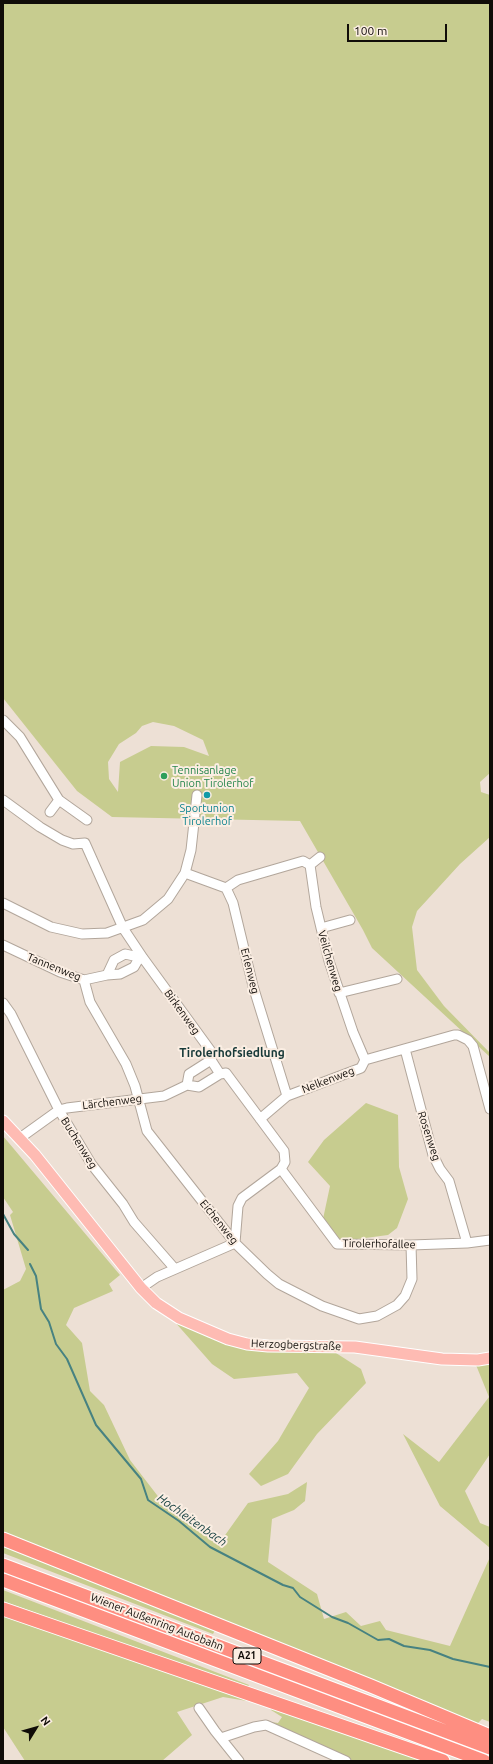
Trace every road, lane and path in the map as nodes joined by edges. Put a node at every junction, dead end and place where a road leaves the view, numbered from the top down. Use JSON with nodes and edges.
{"nodes":[{"id":1,"x":3,"y":720,"type":"edge"},
{"id":2,"x":197,"y":795,"type":"dead end"},
{"id":3,"x":3,"y":800,"type":"edge"},
{"id":4,"x":59,"y":800,"type":"junction"},
{"id":5,"x":50,"y":812,"type":"dead end"},
{"id":6,"x":87,"y":820,"type":"dead end"},
{"id":7,"x":320,"y":857,"type":"dead end"},
{"id":8,"x":307,"y":863,"type":"junction"},
{"id":9,"x":185,"y":873,"type":"junction"},
{"id":10,"x":226,"y":888,"type":"junction"},
{"id":11,"x":3,"y":903,"type":"edge"},
{"id":12,"x":350,"y":920,"type":"dead end"},
{"id":13,"x":123,"y":928,"type":"junction"},
{"id":14,"x":321,"y":928,"type":"junction"},
{"id":15,"x":3,"y":946,"type":"edge"},
{"id":16,"x":143,"y":958,"type":"junction"},
{"id":17,"x":107,"y":974,"type":"junction"},
{"id":18,"x":397,"y":979,"type":"dead end"},
{"id":19,"x":84,"y":980,"type":"junction"},
{"id":20,"x":339,"y":993,"type":"junction"},
{"id":21,"x":3,"y":1003,"type":"edge"},
{"id":22,"x":404,"y":1049,"type":"junction"},
{"id":23,"x":211,"y":1060,"type":"junction"},
{"id":24,"x":365,"y":1060,"type":"junction"},
{"id":25,"x":220,"y":1074,"type":"junction"},
{"id":26,"x":187,"y":1085,"type":"junction"},
{"id":27,"x":287,"y":1096,"type":"junction"},
{"id":28,"x":137,"y":1099,"type":"junction"},
{"id":29,"x":490,"y":1109,"type":"edge"},
{"id":30,"x":59,"y":1110,"type":"junction"},
{"id":31,"x":260,"y":1119,"type":"junction"},
{"id":32,"x":3,"y":1121,"type":"edge"},
{"id":33,"x":20,"y":1138,"type":"junction"},
{"id":34,"x":280,"y":1169,"type":"junction"},
{"id":35,"x":490,"y":1240,"type":"edge"},
{"id":36,"x":235,"y":1243,"type":"junction"},
{"id":37,"x":467,"y":1243,"type":"junction"},
{"id":38,"x":411,"y":1245,"type":"junction"},
{"id":39,"x":175,"y":1269,"type":"junction"},
{"id":40,"x":141,"y":1288,"type":"junction"},
{"id":41,"x":490,"y":1358,"type":"edge"},
{"id":42,"x":3,"y":1539,"type":"edge"},
{"id":43,"x":3,"y":1565,"type":"edge"},
{"id":44,"x":3,"y":1580,"type":"edge"},
{"id":45,"x":3,"y":1609,"type":"edge"},
{"id":46,"x":199,"y":1708,"type":"dead end"},
{"id":47,"x":490,"y":1736,"type":"edge"},
{"id":48,"x":221,"y":1738,"type":"junction"},
{"id":49,"x":490,"y":1748,"type":"edge"},
{"id":50,"x":239,"y":1761,"type":"edge"},
{"id":51,"x":346,"y":1761,"type":"edge"},
{"id":52,"x":443,"y":1761,"type":"edge"},
{"id":53,"x":484,"y":1761,"type":"edge"}],
"edges":[{"from":1,"to":4,"type":"street"},
{"from":2,"to":9,"type":"street"},
{"from":3,"to":13,"type":"street","name":"Birkenweg"},
{"from":4,"to":5,"type":"street"},
{"from":4,"to":6,"type":"street"},
{"from":7,"to":8,"type":"street"},
{"from":8,"to":10,"type":"street"},
{"from":8,"to":14,"type":"street","name":"Veilchenweg"},
{"from":9,"to":10,"type":"street"},
{"from":9,"to":13,"type":"street"},
{"from":10,"to":27,"type":"street","name":"Erlenweg"},
{"from":11,"to":13,"type":"street"},
{"from":12,"to":14,"type":"street"},
{"from":13,"to":16,"type":"street","name":"Birkenweg"},
{"from":14,"to":20,"type":"street","name":"Veilchenweg"},
{"from":15,"to":19,"type":"street","name":"Tannenweg"},
{"from":16,"to":17,"type":"street","name":"Tannenweg"},
{"from":16,"to":17,"type":"street"},
{"from":16,"to":23,"type":"street","name":"Birkenweg"},
{"from":17,"to":19,"type":"street","name":"Tannenweg"},
{"from":18,"to":20,"type":"street"},
{"from":19,"to":28,"type":"street","name":"Eichenweg"},
{"from":20,"to":24,"type":"street","name":"Veilchenweg"},
{"from":21,"to":30,"type":"street","name":"Buchenweg"},
{"from":22,"to":24,"type":"street","name":"Nelkenweg"},
{"from":22,"to":29,"type":"street","name":"Nelkenweg"},
{"from":22,"to":37,"type":"street","name":"Rosenweg"},
{"from":23,"to":25,"type":"street","name":"Birkenweg"},
{"from":23,"to":26,"type":"street"},
{"from":24,"to":27,"type":"street","name":"Nelkenweg"},
{"from":25,"to":26,"type":"street","name":"Lärchenweg"},
{"from":25,"to":31,"type":"street","name":"Birkenweg"},
{"from":26,"to":28,"type":"street","name":"Lärchenweg"},
{"from":27,"to":31,"type":"street","name":"Nelkenweg"},
{"from":28,"to":30,"type":"street","name":"Lärchenweg"},
{"from":28,"to":36,"type":"street","name":"Eichenweg"},
{"from":30,"to":33,"type":"street","name":"Lärchenweg"},
{"from":30,"to":39,"type":"street","name":"Buchenweg"},
{"from":31,"to":34,"type":"street","name":"Birkenweg"},
{"from":32,"to":33,"type":"main road","name":"Herzogbergstraße"},
{"from":33,"to":40,"type":"main road","name":"Herzogbergstraße"},
{"from":34,"to":36,"type":"street"},
{"from":34,"to":38,"type":"street","name":"Tirolerhofallee"},
{"from":35,"to":37,"type":"street","name":"Tirolerhofallee"},
{"from":36,"to":38,"type":"street","name":"Eichenweg"},
{"from":36,"to":39,"type":"street"},
{"from":37,"to":38,"type":"street","name":"Tirolerhofallee"},
{"from":39,"to":40,"type":"street"},
{"from":40,"to":41,"type":"main road","name":"Herzogbergstraße"},
{"from":42,"to":47,"type":"highway"},
{"from":43,"to":49,"type":"highway","name":"Wiener Außenring Autobahn","number":"A21"},
{"from":44,"to":53,"type":"highway","name":"Wiener Außenring Autobahn","number":"A21"},
{"from":45,"to":52,"type":"highway"},
{"from":46,"to":48,"type":"street"},
{"from":48,"to":50,"type":"street"},
{"from":48,"to":51,"type":"street"}]}
